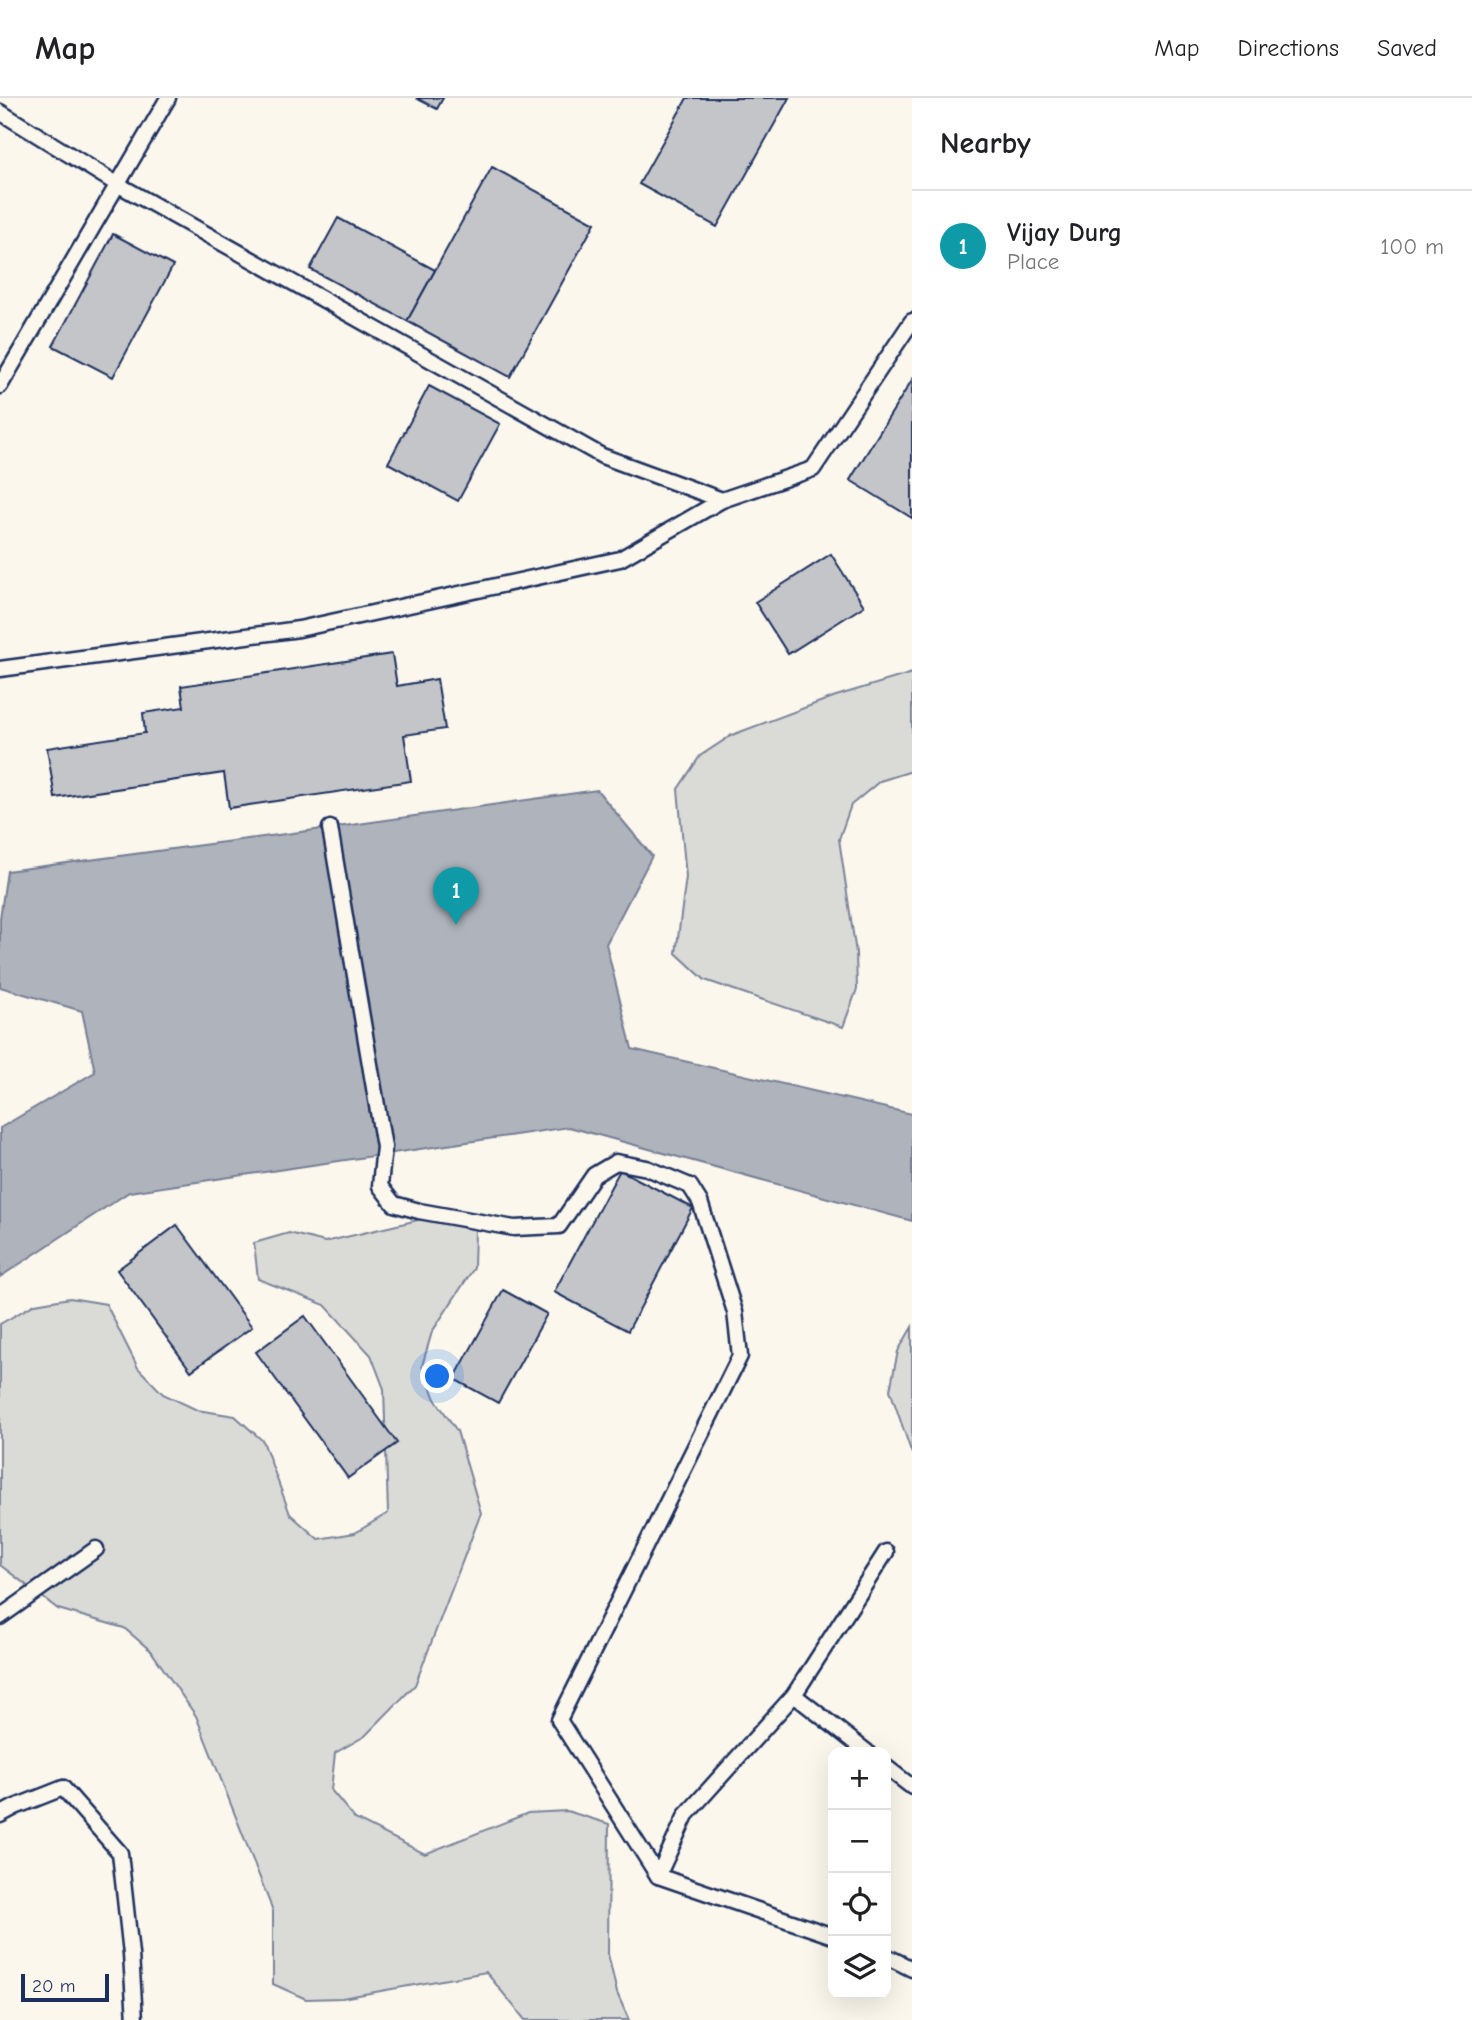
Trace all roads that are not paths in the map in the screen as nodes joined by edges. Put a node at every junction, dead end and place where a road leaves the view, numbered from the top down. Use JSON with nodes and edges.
{"nodes":[{"id":1,"x":168,"y":98,"type":"edge"},
{"id":2,"x":0,"y":112,"type":"edge"},
{"id":3,"x":117,"y":184,"type":"junction"},
{"id":4,"x":912,"y":321,"type":"edge"},
{"id":5,"x":0,"y":386,"type":"edge"},
{"id":6,"x":722,"y":500,"type":"junction"},
{"id":7,"x":0,"y":669,"type":"edge"},
{"id":8,"x":330,"y":828,"type":"dead end"},
{"id":9,"x":96,"y":1549,"type":"dead end"},
{"id":10,"x":886,"y":1552,"type":"dead end"},
{"id":11,"x":0,"y":1617,"type":"edge"},
{"id":12,"x":794,"y":1695,"type":"junction"},
{"id":13,"x":861,"y":1747,"type":"edge"},
{"id":14,"x":891,"y":1771,"type":"edge"},
{"id":15,"x":912,"y":1787,"type":"edge"},
{"id":16,"x":0,"y":1815,"type":"edge"},
{"id":17,"x":658,"y":1876,"type":"junction"},
{"id":18,"x":828,"y":1934,"type":"edge"},
{"id":19,"x":891,"y":1958,"type":"edge"},
{"id":20,"x":912,"y":1969,"type":"edge"},
{"id":21,"x":135,"y":2020,"type":"edge"}],
"edges":[{"from":1,"to":3,"type":"lane"},
{"from":2,"to":3,"type":"lane"},
{"from":3,"to":5,"type":"lane"},
{"from":3,"to":6,"type":"lane"},
{"from":4,"to":6,"type":"lane"},
{"from":6,"to":7,"type":"lane"},
{"from":8,"to":17,"type":"lane"},
{"from":9,"to":11,"type":"lane"},
{"from":10,"to":12,"type":"lane"},
{"from":12,"to":13,"type":"lane"},
{"from":12,"to":17,"type":"lane"},
{"from":14,"to":15,"type":"lane"},
{"from":16,"to":21,"type":"lane"},
{"from":17,"to":18,"type":"lane"},
{"from":19,"to":20,"type":"lane"}]}
